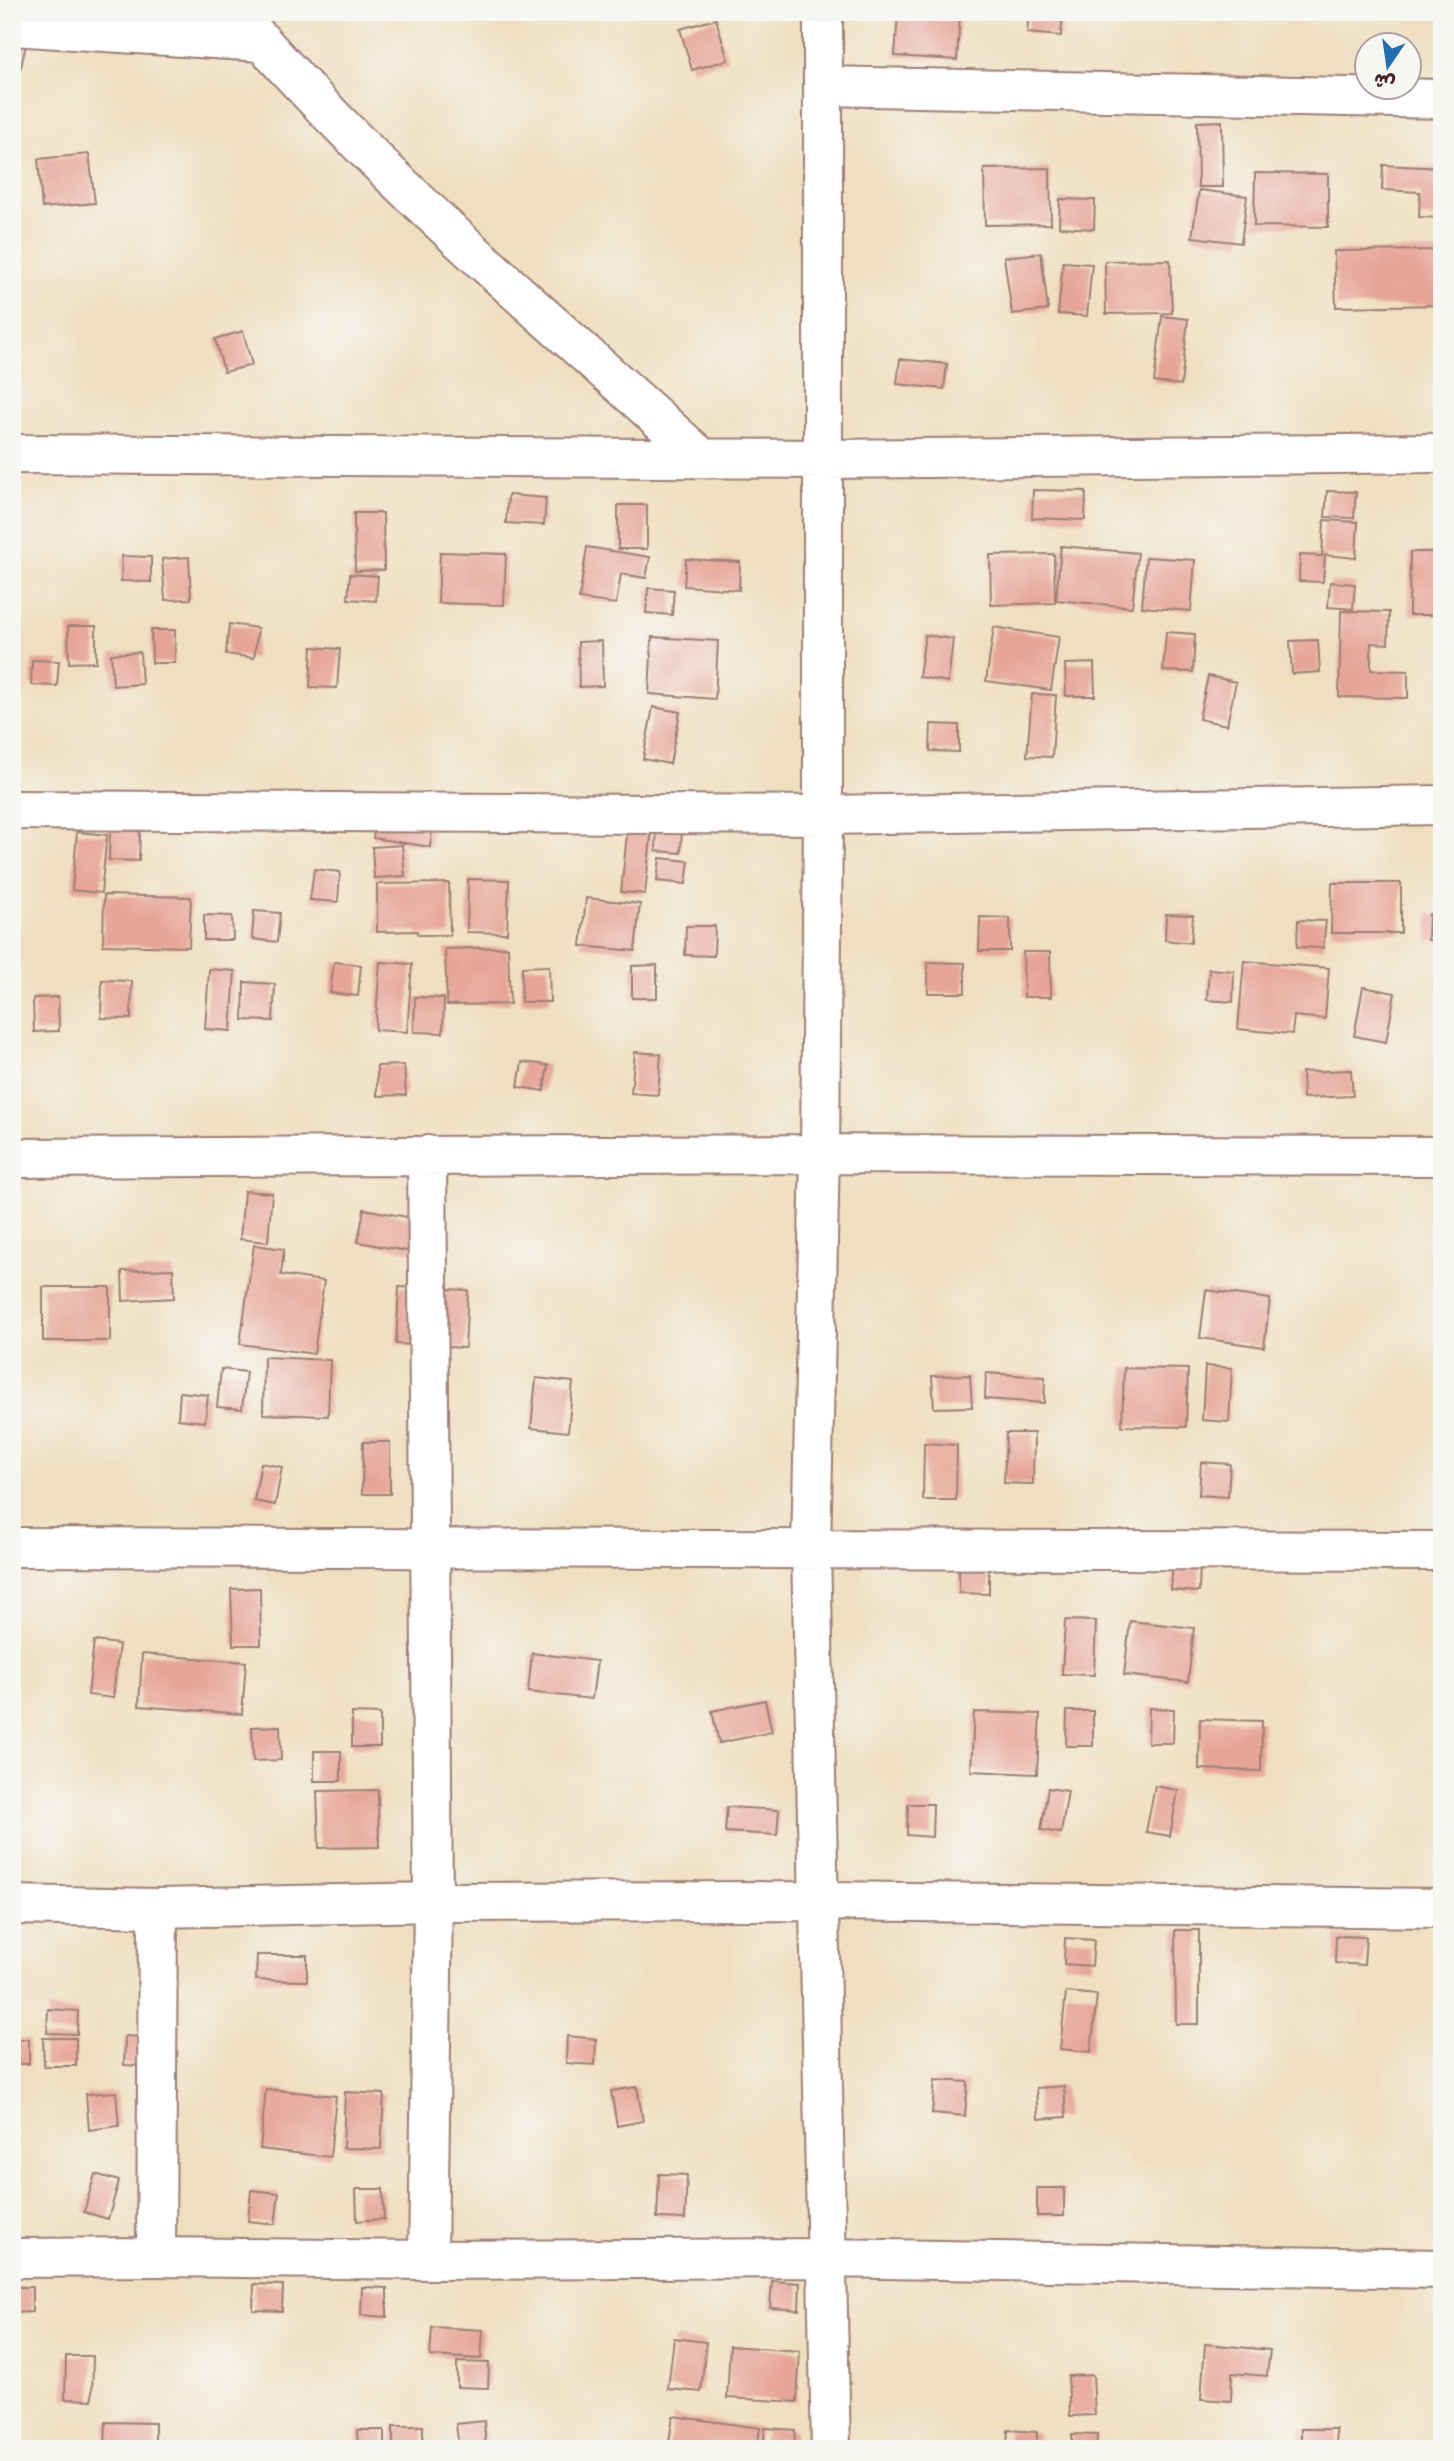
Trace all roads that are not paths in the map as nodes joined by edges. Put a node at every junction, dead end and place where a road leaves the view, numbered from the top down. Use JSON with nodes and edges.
{"nodes":[{"id":1,"x":236,"y":12,"type":"edge"},
{"id":2,"x":823,"y":12,"type":"edge"},
{"id":3,"x":12,"y":26,"type":"edge"},
{"id":4,"x":261,"y":42,"type":"junction"},
{"id":5,"x":823,"y":86,"type":"junction"},
{"id":6,"x":1442,"y":99,"type":"edge"},
{"id":7,"x":1442,"y":453,"type":"edge"},
{"id":8,"x":12,"y":454,"type":"edge"},
{"id":9,"x":702,"y":458,"type":"junction"},
{"id":10,"x":825,"y":459,"type":"junction"},
{"id":11,"x":1442,"y":805,"type":"edge"},
{"id":12,"x":12,"y":810,"type":"edge"},
{"id":13,"x":823,"y":814,"type":"junction"},
{"id":14,"x":820,"y":1154,"type":"junction"},
{"id":15,"x":427,"y":1155,"type":"junction"},
{"id":16,"x":1442,"y":1156,"type":"edge"},
{"id":17,"x":12,"y":1158,"type":"edge"},
{"id":18,"x":12,"y":1547,"type":"edge"},
{"id":19,"x":431,"y":1547,"type":"junction"},
{"id":20,"x":811,"y":1549,"type":"junction"},
{"id":21,"x":1442,"y":1551,"type":"edge"},
{"id":22,"x":819,"y":1901,"type":"junction"},
{"id":23,"x":433,"y":1902,"type":"junction"},
{"id":24,"x":12,"y":1905,"type":"edge"},
{"id":25,"x":158,"y":1908,"type":"junction"},
{"id":26,"x":1442,"y":1908,"type":"edge"},
{"id":27,"x":156,"y":2256,"type":"junction"},
{"id":28,"x":12,"y":2258,"type":"edge"},
{"id":29,"x":828,"y":2258,"type":"junction"},
{"id":30,"x":428,"y":2260,"type":"junction"},
{"id":31,"x":1442,"y":2269,"type":"edge"},
{"id":32,"x":831,"y":2449,"type":"edge"}],
"edges":[{"from":1,"to":4,"type":"street"},
{"from":2,"to":5,"type":"street"},
{"from":3,"to":4,"type":"street"},
{"from":4,"to":9,"type":"street"},
{"from":5,"to":6,"type":"street"},
{"from":5,"to":10,"type":"street"},
{"from":7,"to":10,"type":"street"},
{"from":8,"to":9,"type":"street"},
{"from":9,"to":10,"type":"street"},
{"from":10,"to":13,"type":"street"},
{"from":11,"to":13,"type":"street"},
{"from":12,"to":13,"type":"street"},
{"from":13,"to":14,"type":"street"},
{"from":14,"to":15,"type":"street"},
{"from":14,"to":16,"type":"street"},
{"from":14,"to":20,"type":"street"},
{"from":15,"to":17,"type":"street"},
{"from":15,"to":19,"type":"street"},
{"from":18,"to":19,"type":"street"},
{"from":19,"to":20,"type":"street"},
{"from":19,"to":23,"type":"street"},
{"from":20,"to":21,"type":"street"},
{"from":20,"to":22,"type":"street"},
{"from":22,"to":23,"type":"street"},
{"from":22,"to":26,"type":"street"},
{"from":22,"to":29,"type":"street"},
{"from":23,"to":25,"type":"street"},
{"from":23,"to":30,"type":"street"},
{"from":24,"to":25,"type":"street"},
{"from":25,"to":27,"type":"street"},
{"from":27,"to":28,"type":"street"},
{"from":27,"to":30,"type":"street"},
{"from":29,"to":30,"type":"street"},
{"from":29,"to":31,"type":"street"},
{"from":29,"to":32,"type":"street"}]}
